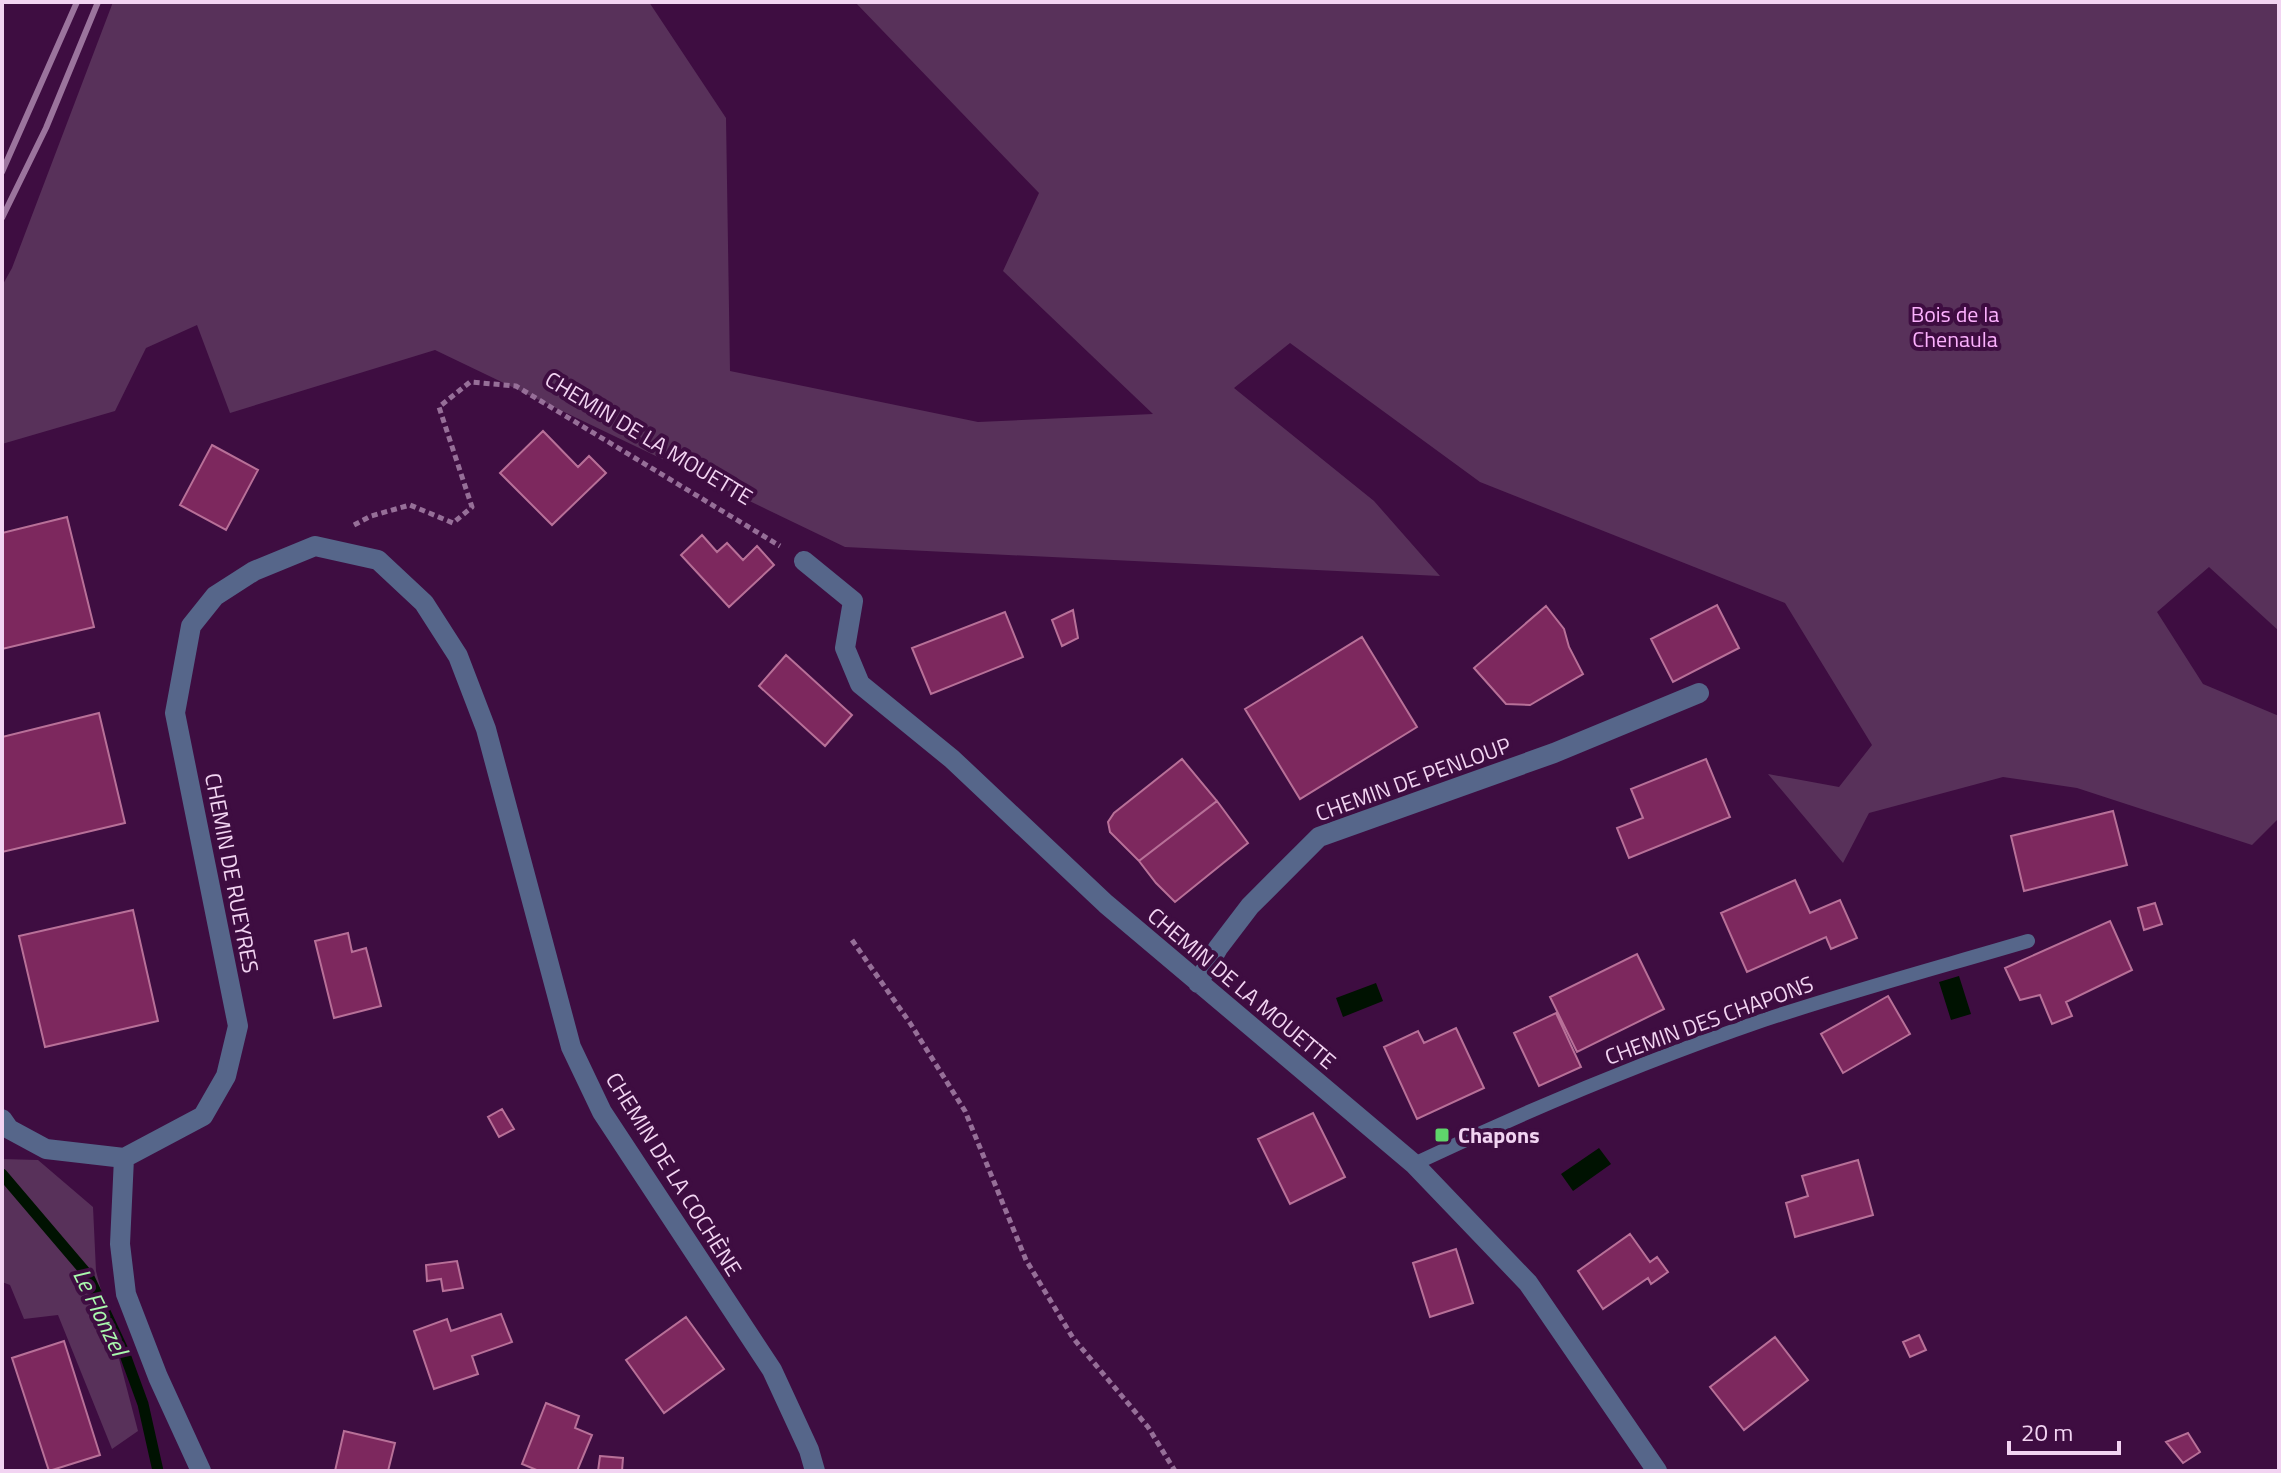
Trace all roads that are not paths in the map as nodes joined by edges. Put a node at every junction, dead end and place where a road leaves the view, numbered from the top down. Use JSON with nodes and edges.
{"nodes":[{"id":1,"x":378,"y":560,"type":"joint"},
{"id":2,"x":804,"y":561,"type":"dead end"},
{"id":3,"x":1699,"y":693,"type":"dead end"},
{"id":4,"x":2028,"y":941,"type":"dead end"},
{"id":5,"x":1198,"y":983,"type":"junction"},
{"id":6,"x":2,"y":1119,"type":"edge"},
{"id":7,"x":124,"y":1158,"type":"junction"},
{"id":8,"x":1414,"y":1164,"type":"junction"},
{"id":9,"x":201,"y":1471,"type":"edge"},
{"id":10,"x":815,"y":1471,"type":"edge"},
{"id":11,"x":1657,"y":1471,"type":"edge"}],
"edges":[{"from":1,"to":7,"type":"street","name":"CHEMIN DE RUEYRES"},
{"from":1,"to":10,"type":"street","name":"CHEMIN DE LA COCHÈNE"},
{"from":2,"to":5,"type":"street","name":"CHEMIN DE LA MOUETTE"},
{"from":3,"to":5,"type":"street","name":"CHEMIN DE PENLOUP"},
{"from":4,"to":8,"type":"lane","name":"CHEMIN DES CHAPONS"},
{"from":5,"to":8,"type":"street","name":"CHEMIN DE LA MOUETTE"},
{"from":6,"to":7,"type":"street"},
{"from":7,"to":9,"type":"street"},
{"from":8,"to":11,"type":"street","name":"CHEMIN DE LA MOUETTE"}]}
